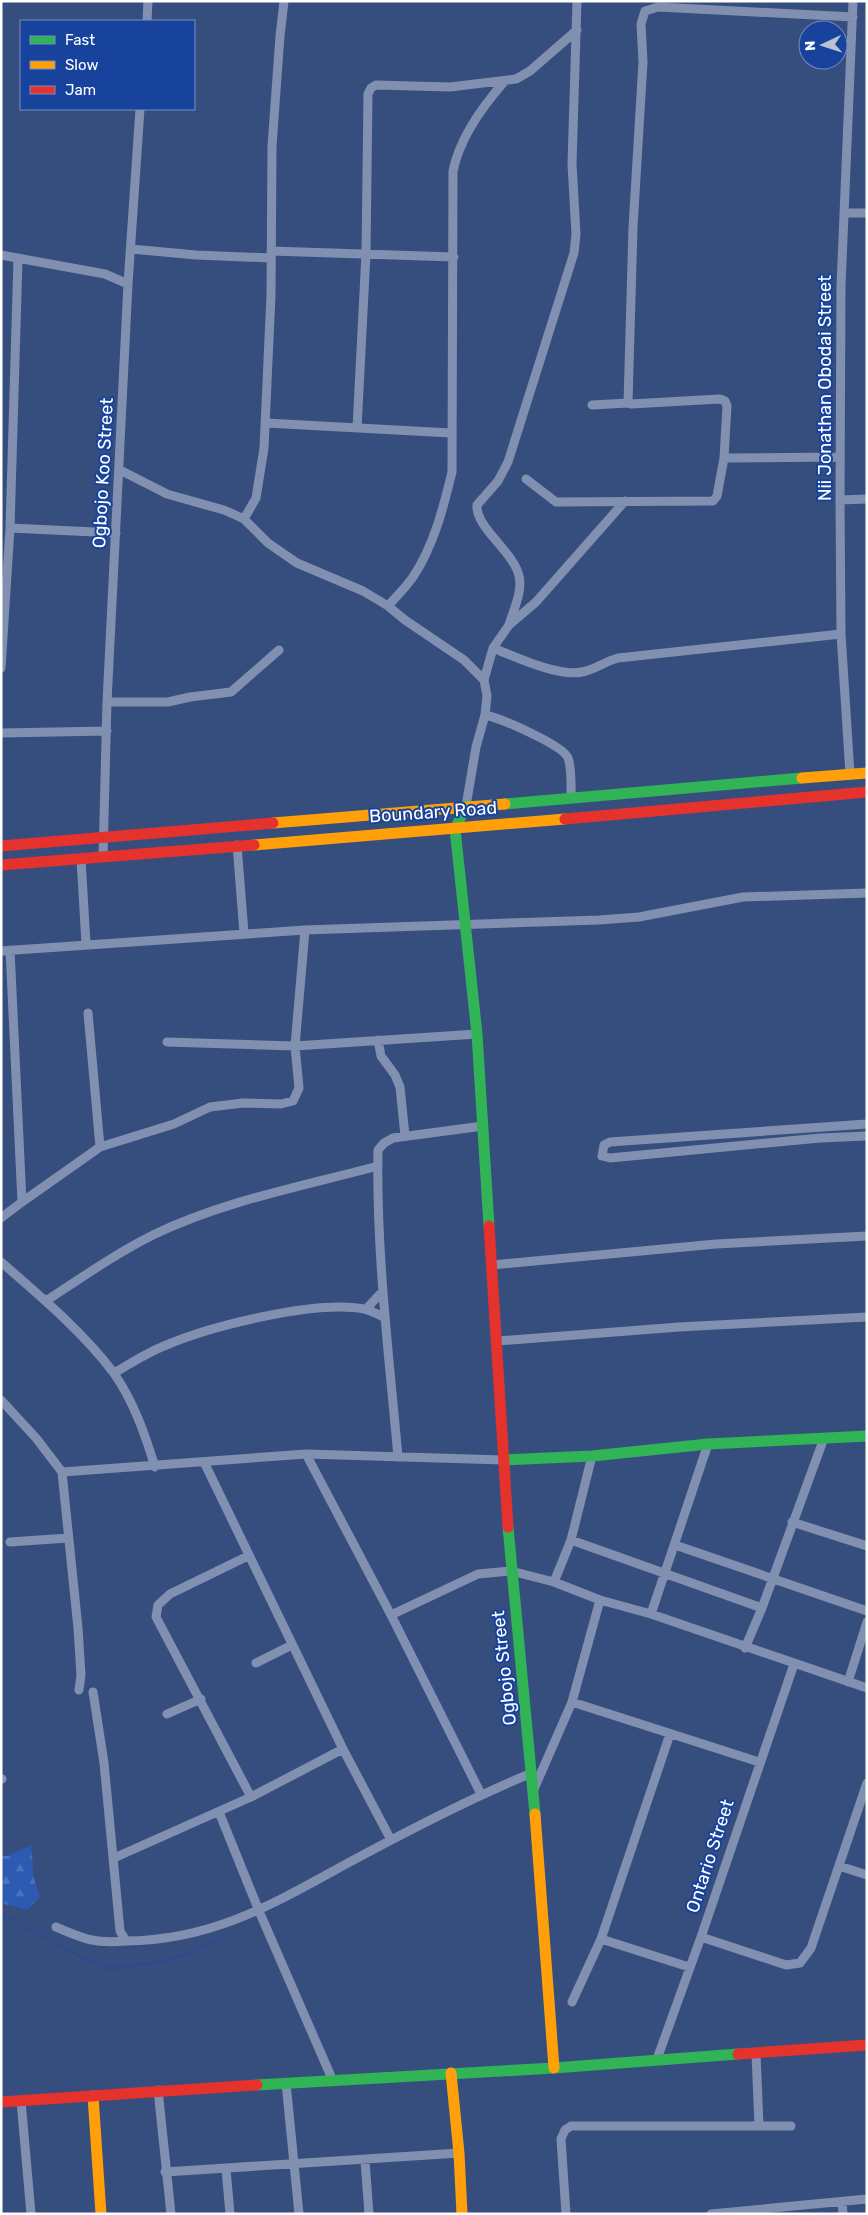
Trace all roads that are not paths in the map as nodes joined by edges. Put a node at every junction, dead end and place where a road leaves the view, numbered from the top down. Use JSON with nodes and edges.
{"nodes":[{"id":1,"x":148,"y":1,"type":"edge"},
{"id":2,"x":284,"y":1,"type":"edge"},
{"id":3,"x":577,"y":1,"type":"edge"},
{"id":4,"x":853,"y":1,"type":"edge"},
{"id":5,"x":853,"y":17,"type":"junction"},
{"id":6,"x":147,"y":20,"type":"edge"},
{"id":7,"x":577,"y":30,"type":"junction"},
{"id":8,"x":504,"y":82,"type":"junction"},
{"id":9,"x":481,"y":84,"type":"junction"},
{"id":10,"x":488,"y":100,"type":"junction"},
{"id":11,"x":140,"y":110,"type":"edge"},
{"id":12,"x":844,"y":213,"type":"junction"},
{"id":13,"x":867,"y":213,"type":"edge"},
{"id":14,"x":131,"y":249,"type":"junction"},
{"id":15,"x":271,"y":254,"type":"junction"},
{"id":16,"x":366,"y":254,"type":"junction"},
{"id":17,"x":1,"y":255,"type":"edge"},
{"id":18,"x":454,"y":257,"type":"junction"},
{"id":19,"x":18,"y":258,"type":"junction"},
{"id":20,"x":128,"y":284,"type":"junction"},
{"id":21,"x":628,"y":403,"type":"junction"},
{"id":22,"x":592,"y":405,"type":"dead end"},
{"id":23,"x":266,"y":423,"type":"junction"},
{"id":24,"x":357,"y":428,"type":"junction"},
{"id":25,"x":451,"y":433,"type":"junction"},
{"id":26,"x":840,"y":457,"type":"junction"},
{"id":27,"x":724,"y":458,"type":"junction"},
{"id":28,"x":120,"y":470,"type":"junction"},
{"id":29,"x":526,"y":479,"type":"dead end"},
{"id":30,"x":867,"y":499,"type":"edge"},
{"id":31,"x":840,"y":500,"type":"junction"},
{"id":32,"x":625,"y":501,"type":"junction"},
{"id":33,"x":244,"y":519,"type":"junction"},
{"id":34,"x":10,"y":528,"type":"junction"},
{"id":35,"x":116,"y":533,"type":"junction"},
{"id":36,"x":388,"y":606,"type":"junction"},
{"id":37,"x":509,"y":625,"type":"junction"},
{"id":38,"x":841,"y":634,"type":"junction"},
{"id":39,"x":493,"y":648,"type":"junction"},
{"id":40,"x":279,"y":650,"type":"dead end"},
{"id":41,"x":1,"y":668,"type":"edge"},
{"id":42,"x":484,"y":680,"type":"junction"},
{"id":43,"x":107,"y":702,"type":"junction"},
{"id":44,"x":485,"y":715,"type":"junction"},
{"id":45,"x":107,"y":731,"type":"junction"},
{"id":46,"x":1,"y":733,"type":"edge"},
{"id":47,"x":867,"y":773,"type":"edge"},
{"id":48,"x":850,"y":774,"type":"junction"},
{"id":49,"x":867,"y":792,"type":"edge"},
{"id":50,"x":572,"y":798,"type":"junction"},
{"id":51,"x":466,"y":806,"type":"junction"},
{"id":52,"x":455,"y":829,"type":"junction"},
{"id":53,"x":103,"y":838,"type":"junction"},
{"id":54,"x":237,"y":845,"type":"junction"},
{"id":55,"x":1,"y":846,"type":"edge"},
{"id":56,"x":103,"y":857,"type":"junction"},
{"id":57,"x":81,"y":859,"type":"junction"},
{"id":58,"x":1,"y":865,"type":"edge"},
{"id":59,"x":867,"y":893,"type":"edge"},
{"id":60,"x":464,"y":925,"type":"junction"},
{"id":61,"x":305,"y":930,"type":"junction"},
{"id":62,"x":244,"y":934,"type":"junction"},
{"id":63,"x":86,"y":944,"type":"junction"},
{"id":64,"x":5,"y":950,"type":"edge"},
{"id":65,"x":88,"y":1013,"type":"dead end"},
{"id":66,"x":477,"y":1034,"type":"junction"},
{"id":67,"x":378,"y":1040,"type":"junction"},
{"id":68,"x":167,"y":1042,"type":"dead end"},
{"id":69,"x":295,"y":1046,"type":"junction"},
{"id":70,"x":867,"y":1124,"type":"edge"},
{"id":71,"x":483,"y":1126,"type":"junction"},
{"id":72,"x":405,"y":1136,"type":"junction"},
{"id":73,"x":867,"y":1136,"type":"edge"},
{"id":74,"x":100,"y":1147,"type":"junction"},
{"id":75,"x":378,"y":1166,"type":"junction"},
{"id":76,"x":22,"y":1202,"type":"junction"},
{"id":77,"x":1,"y":1218,"type":"edge"},
{"id":78,"x":867,"y":1236,"type":"edge"},
{"id":79,"x":1,"y":1262,"type":"edge"},
{"id":80,"x":492,"y":1265,"type":"junction"},
{"id":81,"x":383,"y":1291,"type":"junction"},
{"id":82,"x":46,"y":1301,"type":"junction"},
{"id":83,"x":366,"y":1309,"type":"junction"},
{"id":84,"x":867,"y":1317,"type":"edge"},
{"id":85,"x":385,"y":1318,"type":"junction"},
{"id":86,"x":497,"y":1341,"type":"junction"},
{"id":87,"x":114,"y":1373,"type":"junction"},
{"id":88,"x":1,"y":1400,"type":"edge"},
{"id":89,"x":867,"y":1436,"type":"edge"},
{"id":90,"x":824,"y":1438,"type":"junction"},
{"id":91,"x":708,"y":1444,"type":"junction"},
{"id":92,"x":306,"y":1454,"type":"junction"},
{"id":93,"x":592,"y":1456,"type":"junction"},
{"id":94,"x":398,"y":1457,"type":"junction"},
{"id":95,"x":504,"y":1460,"type":"junction"},
{"id":96,"x":204,"y":1462,"type":"junction"},
{"id":97,"x":154,"y":1466,"type":"junction"},
{"id":98,"x":62,"y":1472,"type":"junction"},
{"id":99,"x":792,"y":1522,"type":"junction"},
{"id":100,"x":68,"y":1538,"type":"junction"},
{"id":101,"x":571,"y":1540,"type":"junction"},
{"id":102,"x":10,"y":1542,"type":"dead end"},
{"id":103,"x":675,"y":1545,"type":"junction"},
{"id":104,"x":867,"y":1546,"type":"edge"},
{"id":105,"x":248,"y":1556,"type":"junction"},
{"id":106,"x":511,"y":1571,"type":"junction"},
{"id":107,"x":666,"y":1572,"type":"junction"},
{"id":108,"x":772,"y":1579,"type":"junction"},
{"id":109,"x":554,"y":1582,"type":"junction"},
{"id":110,"x":600,"y":1600,"type":"junction"},
{"id":111,"x":762,"y":1608,"type":"junction"},
{"id":112,"x":867,"y":1611,"type":"edge"},
{"id":113,"x":650,"y":1614,"type":"junction"},
{"id":114,"x":390,"y":1615,"type":"junction"},
{"id":115,"x":867,"y":1622,"type":"edge"},
{"id":116,"x":292,"y":1645,"type":"junction"},
{"id":117,"x":745,"y":1648,"type":"junction"},
{"id":118,"x":256,"y":1663,"type":"dead end"},
{"id":119,"x":794,"y":1664,"type":"junction"},
{"id":120,"x":848,"y":1682,"type":"junction"},
{"id":121,"x":867,"y":1688,"type":"edge"},
{"id":122,"x":80,"y":1690,"type":"dead end"},
{"id":123,"x":93,"y":1692,"type":"dead end"},
{"id":124,"x":201,"y":1699,"type":"junction"},
{"id":125,"x":572,"y":1702,"type":"junction"},
{"id":126,"x":167,"y":1714,"type":"dead end"},
{"id":127,"x":670,"y":1734,"type":"junction"},
{"id":128,"x":343,"y":1748,"type":"junction"},
{"id":129,"x":759,"y":1762,"type":"junction"},
{"id":130,"x":532,"y":1773,"type":"junction"},
{"id":131,"x":867,"y":1783,"type":"edge"},
{"id":132,"x":481,"y":1794,"type":"junction"},
{"id":133,"x":532,"y":1794,"type":"junction"},
{"id":134,"x":251,"y":1797,"type":"junction"},
{"id":135,"x":219,"y":1812,"type":"junction"},
{"id":136,"x":392,"y":1840,"type":"junction"},
{"id":137,"x":114,"y":1858,"type":"junction"},
{"id":138,"x":839,"y":1866,"type":"junction"},
{"id":139,"x":867,"y":1875,"type":"edge"},
{"id":140,"x":258,"y":1911,"type":"junction"},
{"id":141,"x":56,"y":1927,"type":"dead end"},
{"id":142,"x":701,"y":1937,"type":"junction"},
{"id":143,"x":600,"y":1938,"type":"junction"},
{"id":144,"x":126,"y":1941,"type":"junction"},
{"id":145,"x":689,"y":1967,"type":"junction"},
{"id":146,"x":572,"y":2002,"type":"dead end"},
{"id":147,"x":867,"y":2045,"type":"edge"},
{"id":148,"x":756,"y":2053,"type":"junction"},
{"id":149,"x":657,"y":2059,"type":"junction"},
{"id":150,"x":554,"y":2068,"type":"junction"},
{"id":151,"x":451,"y":2073,"type":"junction"},
{"id":152,"x":333,"y":2081,"type":"junction"},
{"id":153,"x":286,"y":2083,"type":"junction"},
{"id":154,"x":158,"y":2090,"type":"junction"},
{"id":155,"x":93,"y":2096,"type":"junction"},
{"id":156,"x":21,"y":2101,"type":"junction"},
{"id":157,"x":1,"y":2102,"type":"edge"},
{"id":158,"x":759,"y":2126,"type":"junction"},
{"id":159,"x":792,"y":2126,"type":"dead end"},
{"id":160,"x":459,"y":2153,"type":"junction"},
{"id":161,"x":365,"y":2161,"type":"junction"},
{"id":162,"x":294,"y":2165,"type":"junction"},
{"id":163,"x":226,"y":2169,"type":"junction"},
{"id":164,"x":165,"y":2172,"type":"junction"},
{"id":165,"x":867,"y":2199,"type":"edge"},
{"id":166,"x":842,"y":2202,"type":"junction"},
{"id":167,"x":762,"y":2212,"type":"edge"},
{"id":168,"x":30,"y":2214,"type":"edge"},
{"id":169,"x":101,"y":2214,"type":"edge"},
{"id":170,"x":170,"y":2214,"type":"edge"},
{"id":171,"x":230,"y":2214,"type":"edge"},
{"id":172,"x":298,"y":2214,"type":"edge"},
{"id":173,"x":369,"y":2214,"type":"edge"},
{"id":174,"x":462,"y":2214,"type":"edge"},
{"id":175,"x":566,"y":2214,"type":"edge"},
{"id":176,"x":711,"y":2214,"type":"edge"},
{"id":177,"x":843,"y":2214,"type":"edge"}],
"edges":[{"from":1,"to":6,"type":"street"},
{"from":2,"to":15,"type":"street"},
{"from":3,"to":7,"type":"street"},
{"from":4,"to":5,"type":"street","name":"Nii Jonathan Obodai Street"},
{"from":5,"to":12,"type":"street","name":"Nii Jonathan Obodai Street"},
{"from":5,"to":21,"type":"street"},
{"from":7,"to":8,"type":"street"},
{"from":7,"to":37,"type":"street"},
{"from":8,"to":9,"type":"street"},
{"from":8,"to":10,"type":"street"},
{"from":9,"to":10,"type":"street"},
{"from":9,"to":16,"type":"street"},
{"from":10,"to":18,"type":"street"},
{"from":11,"to":14,"type":"street","name":"Ogbojo Koo Street"},
{"from":12,"to":13,"type":"street"},
{"from":12,"to":26,"type":"street","name":"Nii Jonathan Obodai Street"},
{"from":14,"to":15,"type":"street"},
{"from":14,"to":20,"type":"street","name":"Ogbojo Koo Street"},
{"from":15,"to":16,"type":"street"},
{"from":15,"to":23,"type":"street"},
{"from":16,"to":18,"type":"street"},
{"from":16,"to":24,"type":"street"},
{"from":17,"to":19,"type":"street"},
{"from":18,"to":25,"type":"street"},
{"from":19,"to":20,"type":"street"},
{"from":19,"to":34,"type":"street"},
{"from":20,"to":28,"type":"street","name":"Ogbojo Koo Street"},
{"from":21,"to":22,"type":"street"},
{"from":21,"to":27,"type":"street"},
{"from":23,"to":24,"type":"street"},
{"from":23,"to":33,"type":"street"},
{"from":24,"to":25,"type":"street"},
{"from":25,"to":36,"type":"street"},
{"from":26,"to":27,"type":"street"},
{"from":26,"to":31,"type":"street","name":"Nii Jonathan Obodai Street"},
{"from":27,"to":32,"type":"street"},
{"from":28,"to":33,"type":"street"},
{"from":28,"to":35,"type":"street","name":"Ogbojo Koo Street"},
{"from":29,"to":32,"type":"street"},
{"from":30,"to":31,"type":"street"},
{"from":31,"to":38,"type":"street","name":"Nii Jonathan Obodai Street"},
{"from":32,"to":37,"type":"street"},
{"from":33,"to":36,"type":"street"},
{"from":34,"to":35,"type":"street"},
{"from":34,"to":41,"type":"street"},
{"from":35,"to":43,"type":"street","name":"Ogbojo Koo Street"},
{"from":36,"to":42,"type":"street"},
{"from":37,"to":39,"type":"street"},
{"from":38,"to":39,"type":"street"},
{"from":38,"to":48,"type":"street","name":"Nii Jonathan Obodai Street"},
{"from":39,"to":42,"type":"street"},
{"from":40,"to":43,"type":"street"},
{"from":42,"to":44,"type":"street"},
{"from":43,"to":45,"type":"street","name":"Ogbojo Koo Street"},
{"from":44,"to":50,"type":"street"},
{"from":44,"to":51,"type":"street"},
{"from":45,"to":46,"type":"street"},
{"from":45,"to":53,"type":"street","name":"Ogbojo Koo Street"},
{"from":47,"to":48,"type":"street","name":"Boundary Road"},
{"from":48,"to":50,"type":"street","name":"Boundary Road"},
{"from":49,"to":52,"type":"street","name":"Boundary Road"},
{"from":50,"to":51,"type":"street","name":"Boundary Road"},
{"from":51,"to":52,"type":"street"},
{"from":51,"to":53,"type":"street","name":"Boundary Road"},
{"from":52,"to":54,"type":"street","name":"Boundary Road"},
{"from":52,"to":60,"type":"street","name":"Ogbojo Street"},
{"from":53,"to":55,"type":"street","name":"Boundary Road"},
{"from":53,"to":56,"type":"street","name":"Ogbojo Koo Street"},
{"from":54,"to":56,"type":"street","name":"Boundary Road"},
{"from":54,"to":62,"type":"street"},
{"from":56,"to":57,"type":"street","name":"Boundary Road"},
{"from":57,"to":58,"type":"street","name":"Boundary Road"},
{"from":57,"to":63,"type":"street"},
{"from":59,"to":60,"type":"street"},
{"from":60,"to":61,"type":"street"},
{"from":60,"to":66,"type":"street","name":"Ogbojo Street"},
{"from":61,"to":62,"type":"street"},
{"from":61,"to":69,"type":"street"},
{"from":62,"to":63,"type":"street"},
{"from":63,"to":64,"type":"street"},
{"from":64,"to":76,"type":"street"},
{"from":65,"to":74,"type":"street"},
{"from":66,"to":67,"type":"street"},
{"from":66,"to":71,"type":"street","name":"Ogbojo Street"},
{"from":67,"to":69,"type":"street"},
{"from":67,"to":72,"type":"street"},
{"from":68,"to":69,"type":"street"},
{"from":69,"to":74,"type":"street"},
{"from":70,"to":73,"type":"street"},
{"from":71,"to":72,"type":"street"},
{"from":71,"to":80,"type":"street","name":"Ogbojo Street"},
{"from":72,"to":75,"type":"street"},
{"from":74,"to":76,"type":"street"},
{"from":75,"to":81,"type":"street"},
{"from":75,"to":82,"type":"street"},
{"from":76,"to":77,"type":"street"},
{"from":78,"to":80,"type":"street"},
{"from":79,"to":82,"type":"street"},
{"from":80,"to":86,"type":"street","name":"Ogbojo Street"},
{"from":81,"to":83,"type":"street"},
{"from":81,"to":85,"type":"street"},
{"from":82,"to":87,"type":"street"},
{"from":83,"to":85,"type":"street"},
{"from":83,"to":87,"type":"street"},
{"from":84,"to":86,"type":"street"},
{"from":85,"to":94,"type":"street"},
{"from":86,"to":95,"type":"street","name":"Ogbojo Street"},
{"from":87,"to":97,"type":"street"},
{"from":88,"to":98,"type":"street"},
{"from":89,"to":90,"type":"street"},
{"from":90,"to":91,"type":"street"},
{"from":90,"to":99,"type":"street"},
{"from":91,"to":93,"type":"street"},
{"from":91,"to":103,"type":"street"},
{"from":92,"to":94,"type":"street"},
{"from":92,"to":96,"type":"street"},
{"from":92,"to":114,"type":"street"},
{"from":93,"to":95,"type":"street"},
{"from":93,"to":101,"type":"street"},
{"from":94,"to":95,"type":"street"},
{"from":95,"to":106,"type":"street","name":"Ogbojo Street"},
{"from":96,"to":97,"type":"street"},
{"from":96,"to":105,"type":"street"},
{"from":97,"to":98,"type":"street"},
{"from":98,"to":100,"type":"street"},
{"from":99,"to":104,"type":"street"},
{"from":99,"to":108,"type":"street"},
{"from":100,"to":102,"type":"street"},
{"from":100,"to":122,"type":"street"},
{"from":101,"to":107,"type":"street"},
{"from":101,"to":109,"type":"street"},
{"from":103,"to":107,"type":"street"},
{"from":103,"to":108,"type":"street"},
{"from":105,"to":116,"type":"street"},
{"from":105,"to":124,"type":"street"},
{"from":106,"to":109,"type":"street"},
{"from":106,"to":114,"type":"street"},
{"from":106,"to":130,"type":"street","name":"Ogbojo Street"},
{"from":107,"to":111,"type":"street"},
{"from":107,"to":113,"type":"street"},
{"from":108,"to":111,"type":"street"},
{"from":108,"to":112,"type":"street"},
{"from":109,"to":110,"type":"street"},
{"from":110,"to":113,"type":"street"},
{"from":110,"to":125,"type":"street"},
{"from":111,"to":117,"type":"street"},
{"from":113,"to":117,"type":"street"},
{"from":114,"to":132,"type":"street"},
{"from":115,"to":120,"type":"street"},
{"from":116,"to":118,"type":"street"},
{"from":116,"to":128,"type":"street"},
{"from":117,"to":119,"type":"street"},
{"from":119,"to":120,"type":"street"},
{"from":119,"to":129,"type":"street","name":"Ontario Street"},
{"from":120,"to":121,"type":"street"},
{"from":123,"to":137,"type":"street"},
{"from":124,"to":126,"type":"street"},
{"from":124,"to":134,"type":"street"},
{"from":125,"to":127,"type":"street"},
{"from":125,"to":133,"type":"street"},
{"from":127,"to":129,"type":"street"},
{"from":127,"to":143,"type":"street"},
{"from":128,"to":134,"type":"street"},
{"from":128,"to":136,"type":"street"},
{"from":129,"to":142,"type":"street","name":"Ontario Street"},
{"from":130,"to":132,"type":"street"},
{"from":130,"to":133,"type":"street","name":"Ogbojo Street"},
{"from":131,"to":138,"type":"street"},
{"from":132,"to":136,"type":"street"},
{"from":133,"to":150,"type":"street","name":"Ogbojo Street"},
{"from":134,"to":135,"type":"street"},
{"from":135,"to":137,"type":"street"},
{"from":135,"to":140,"type":"street"},
{"from":136,"to":140,"type":"street"},
{"from":137,"to":144,"type":"street"},
{"from":138,"to":139,"type":"street"},
{"from":138,"to":142,"type":"street"},
{"from":140,"to":144,"type":"street"},
{"from":140,"to":152,"type":"street"},
{"from":141,"to":144,"type":"street"},
{"from":142,"to":145,"type":"street","name":"Ontario Street"},
{"from":143,"to":145,"type":"street"},
{"from":143,"to":146,"type":"street"},
{"from":145,"to":149,"type":"street","name":"Ontario Street"},
{"from":147,"to":148,"type":"street"},
{"from":148,"to":149,"type":"street"},
{"from":148,"to":158,"type":"street"},
{"from":149,"to":150,"type":"street"},
{"from":150,"to":151,"type":"street"},
{"from":151,"to":152,"type":"street"},
{"from":151,"to":160,"type":"street"},
{"from":152,"to":153,"type":"street"},
{"from":153,"to":154,"type":"street"},
{"from":153,"to":162,"type":"street"},
{"from":154,"to":155,"type":"street"},
{"from":154,"to":164,"type":"street"},
{"from":155,"to":156,"type":"street"},
{"from":155,"to":169,"type":"street"},
{"from":156,"to":157,"type":"street"},
{"from":156,"to":168,"type":"street"},
{"from":158,"to":159,"type":"street"},
{"from":158,"to":175,"type":"street"},
{"from":160,"to":161,"type":"street"},
{"from":160,"to":174,"type":"street"},
{"from":161,"to":162,"type":"street"},
{"from":161,"to":173,"type":"street"},
{"from":162,"to":163,"type":"street"},
{"from":162,"to":172,"type":"street"},
{"from":163,"to":164,"type":"street"},
{"from":163,"to":171,"type":"street"},
{"from":164,"to":170,"type":"street"},
{"from":165,"to":166,"type":"street"},
{"from":166,"to":167,"type":"street"},
{"from":166,"to":177,"type":"street"},
{"from":167,"to":176,"type":"street"}]}
